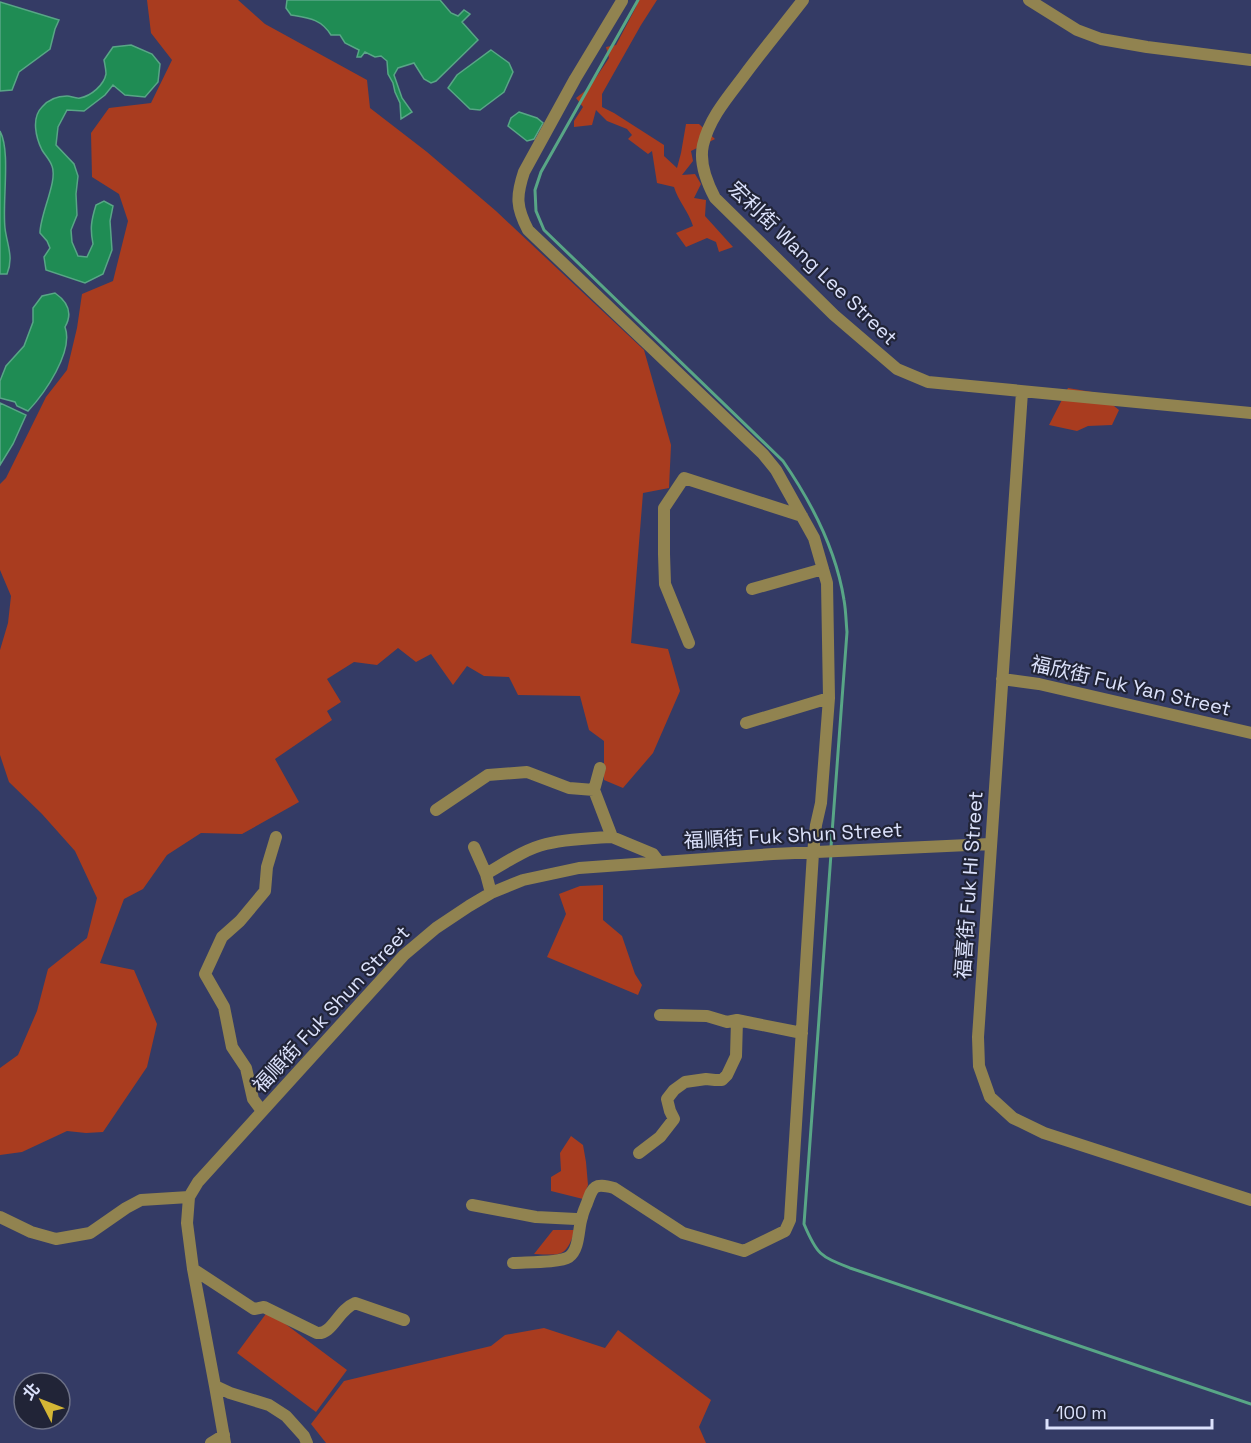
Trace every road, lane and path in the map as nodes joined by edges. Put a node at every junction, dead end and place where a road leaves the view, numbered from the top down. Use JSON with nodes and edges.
{"nodes":[{"id":1,"x":803,"y":0,"type":"edge"},
{"id":2,"x":1029,"y":0,"type":"edge"},
{"id":3,"x":622,"y":1,"type":"edge"},
{"id":4,"x":1251,"y":60,"type":"edge"},
{"id":5,"x":1022,"y":392,"type":"junction"},
{"id":6,"x":1251,"y":413,"type":"edge"},
{"id":7,"x":802,"y":516,"type":"junction"},
{"id":8,"x":823,"y":569,"type":"junction"},
{"id":9,"x":752,"y":589,"type":"dead end"},
{"id":10,"x":689,"y":643,"type":"dead end"},
{"id":11,"x":1002,"y":679,"type":"junction"},
{"id":12,"x":829,"y":698,"type":"junction"},
{"id":13,"x":746,"y":723,"type":"dead end"},
{"id":14,"x":1251,"y":733,"type":"edge"},
{"id":15,"x":600,"y":768,"type":"dead end"},
{"id":16,"x":594,"y":790,"type":"junction"},
{"id":17,"x":436,"y":810,"type":"dead end"},
{"id":18,"x":276,"y":837,"type":"dead end"},
{"id":19,"x":612,"y":837,"type":"junction"},
{"id":20,"x":990,"y":844,"type":"junction"},
{"id":21,"x":474,"y":847,"type":"dead end"},
{"id":22,"x":817,"y":852,"type":"junction"},
{"id":23,"x":659,"y":862,"type":"junction"},
{"id":24,"x":486,"y":874,"type":"junction"},
{"id":25,"x":491,"y":893,"type":"junction"},
{"id":26,"x":660,"y":1015,"type":"dead end"},
{"id":27,"x":737,"y":1020,"type":"junction"},
{"id":28,"x":802,"y":1033,"type":"junction"},
{"id":29,"x":262,"y":1112,"type":"junction"},
{"id":30,"x":639,"y":1153,"type":"dead end"},
{"id":31,"x":189,"y":1197,"type":"junction"},
{"id":32,"x":1251,"y":1200,"type":"edge"},
{"id":33,"x":472,"y":1204,"type":"dead end"},
{"id":34,"x":0,"y":1217,"type":"edge"},
{"id":35,"x":581,"y":1218,"type":"junction"},
{"id":36,"x":513,"y":1263,"type":"dead end"},
{"id":37,"x":193,"y":1269,"type":"junction"},
{"id":38,"x":404,"y":1320,"type":"dead end"},
{"id":39,"x":215,"y":1386,"type":"junction"},
{"id":40,"x":224,"y":1439,"type":"edge"},
{"id":41,"x":211,"y":1443,"type":"edge"},
{"id":42,"x":306,"y":1443,"type":"edge"}],
"edges":[{"from":1,"to":5,"type":"street","name":"宏利街 Wang Lee Street"},
{"from":2,"to":4,"type":"street"},
{"from":3,"to":7,"type":"street"},
{"from":5,"to":6,"type":"street","name":"宏利街 Wang Lee Street"},
{"from":5,"to":11,"type":"street","name":"福喜街 Fuk Hi Street"},
{"from":7,"to":8,"type":"street"},
{"from":7,"to":10,"type":"street"},
{"from":8,"to":9,"type":"street"},
{"from":8,"to":12,"type":"street"},
{"from":11,"to":14,"type":"street","name":"福欣街 Fuk Yan Street"},
{"from":11,"to":20,"type":"street","name":"福喜街 Fuk Hi Street"},
{"from":12,"to":13,"type":"street"},
{"from":12,"to":22,"type":"street"},
{"from":15,"to":16,"type":"street"},
{"from":16,"to":17,"type":"street"},
{"from":16,"to":19,"type":"street"},
{"from":18,"to":29,"type":"street"},
{"from":19,"to":23,"type":"street"},
{"from":19,"to":24,"type":"street"},
{"from":20,"to":22,"type":"street","name":"福順街 Fuk Shun Street"},
{"from":20,"to":32,"type":"street","name":"福喜街 Fuk Hi Street"},
{"from":21,"to":24,"type":"street"},
{"from":22,"to":23,"type":"street","name":"福順街 Fuk Shun Street"},
{"from":22,"to":28,"type":"street"},
{"from":23,"to":25,"type":"street","name":"福順街 Fuk Shun Street"},
{"from":24,"to":25,"type":"street"},
{"from":25,"to":29,"type":"street","name":"福順街 Fuk Shun Street"},
{"from":26,"to":27,"type":"street"},
{"from":27,"to":28,"type":"street"},
{"from":27,"to":30,"type":"street"},
{"from":28,"to":35,"type":"street"},
{"from":29,"to":31,"type":"street","name":"福順街 Fuk Shun Street"},
{"from":31,"to":34,"type":"street"},
{"from":31,"to":37,"type":"street"},
{"from":33,"to":35,"type":"street"},
{"from":35,"to":36,"type":"street"},
{"from":37,"to":38,"type":"street"},
{"from":37,"to":39,"type":"street"},
{"from":39,"to":40,"type":"street"},
{"from":39,"to":42,"type":"street"},
{"from":40,"to":41,"type":"street"}]}
